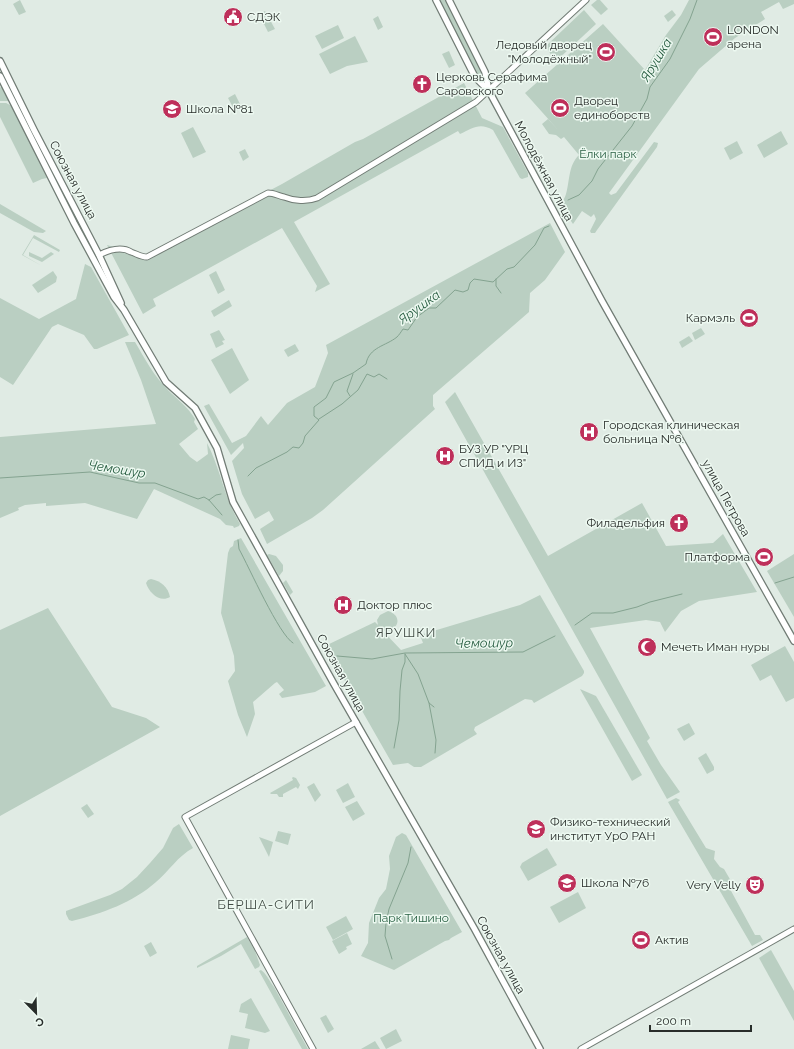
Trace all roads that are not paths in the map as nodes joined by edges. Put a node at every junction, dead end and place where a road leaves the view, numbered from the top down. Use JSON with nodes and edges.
{"nodes":[{"id":1,"x":436,"y":0,"type":"edge"},
{"id":2,"x":449,"y":0,"type":"edge"},
{"id":3,"x":586,"y":0,"type":"edge"},
{"id":4,"x":0,"y":61,"type":"edge"},
{"id":5,"x":3,"y":77,"type":"edge"},
{"id":6,"x":489,"y":91,"type":"junction"},
{"id":7,"x":99,"y":255,"type":"junction"},
{"id":8,"x":580,"y":262,"type":"joint"},
{"id":9,"x":116,"y":296,"type":"junction"},
{"id":10,"x":794,"y":641,"type":"edge"},
{"id":11,"x":356,"y":722,"type":"junction"},
{"id":12,"x":794,"y":929,"type":"edge"},
{"id":13,"x":313,"y":1049,"type":"edge"},
{"id":14,"x":540,"y":1049,"type":"edge"},
{"id":15,"x":581,"y":1049,"type":"edge"}],
"edges":[{"from":1,"to":6,"type":"main road","name":"Молодёжная улица"},
{"from":2,"to":6,"type":"main road","name":"Молодёжная улица"},
{"from":3,"to":6,"type":"street"},
{"from":4,"to":5,"type":"main road","name":"Союзная улица"},
{"from":5,"to":7,"type":"main road","name":"Союзная улица"},
{"from":5,"to":9,"type":"main road","name":"Союзная улица"},
{"from":6,"to":7,"type":"street"},
{"from":6,"to":8,"type":"main road","name":"Молодёжная улица"},
{"from":7,"to":9,"type":"main road","name":"Союзная улица"},
{"from":8,"to":10,"type":"main road","name":"улица Петрова"},
{"from":9,"to":11,"type":"main road","name":"Союзная улица"},
{"from":11,"to":13,"type":"street"},
{"from":11,"to":14,"type":"main road","name":"Союзная улица"},
{"from":12,"to":15,"type":"street"}]}
